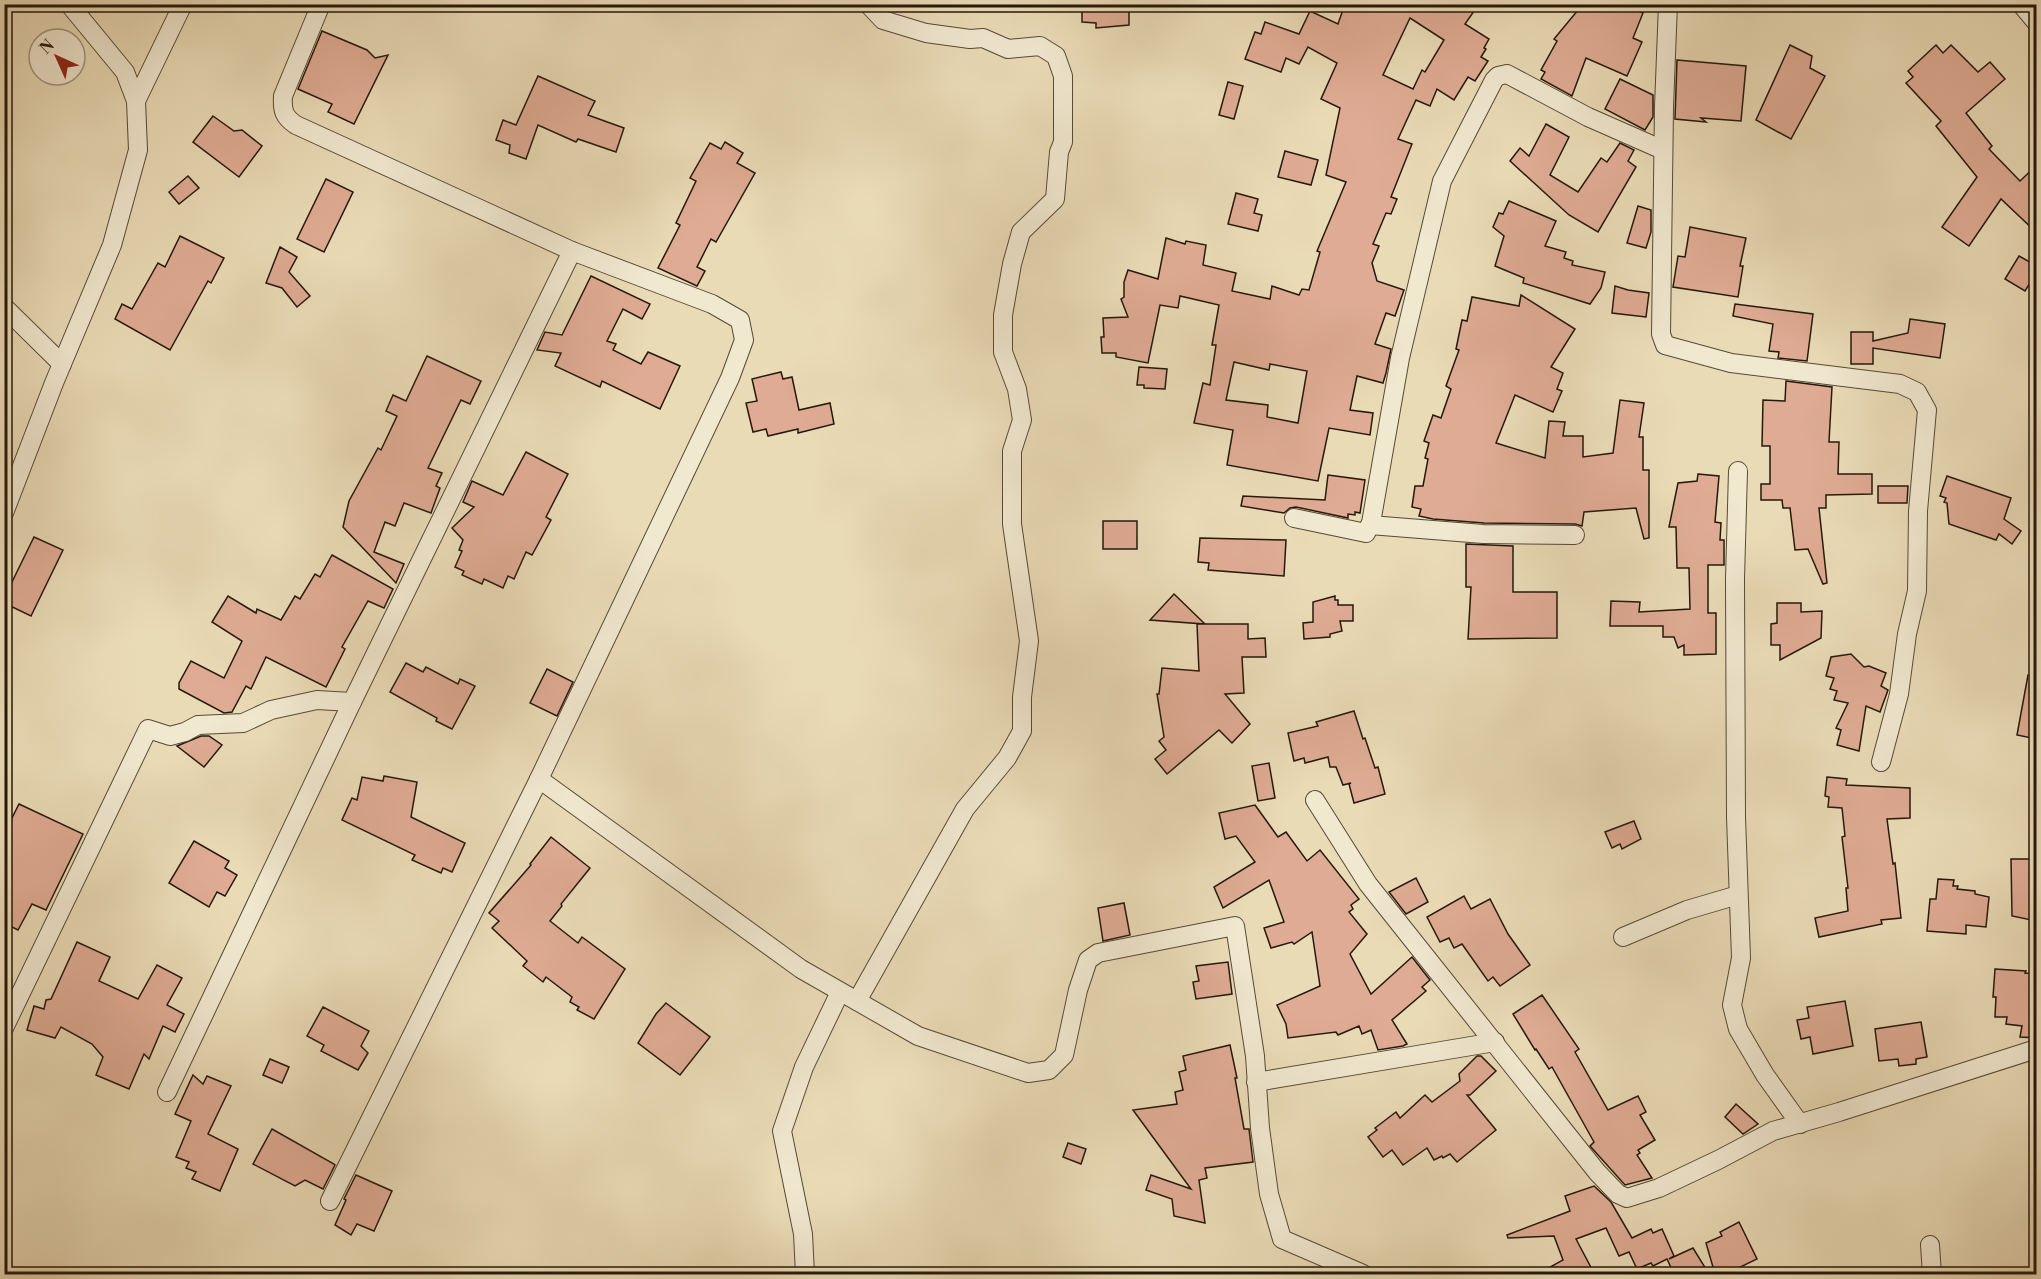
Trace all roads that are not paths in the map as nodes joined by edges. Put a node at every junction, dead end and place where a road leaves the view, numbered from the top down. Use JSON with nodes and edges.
{"nodes":[{"id":1,"x":69,"y":4,"type":"edge"},
{"id":2,"x":183,"y":4,"type":"edge"},
{"id":3,"x":321,"y":4,"type":"edge"},
{"id":4,"x":868,"y":4,"type":"edge"},
{"id":5,"x":1668,"y":4,"type":"edge"},
{"id":6,"x":2021,"y":4,"type":"edge"},
{"id":7,"x":2037,"y":22,"type":"edge"},
{"id":8,"x":136,"y":101,"type":"junction"},
{"id":9,"x":1663,"y":150,"type":"junction"},
{"id":10,"x":572,"y":251,"type":"junction"},
{"id":11,"x":4,"y":307,"type":"edge"},
{"id":12,"x":62,"y":364,"type":"junction"},
{"id":13,"x":1738,"y":471,"type":"dead end"},
{"id":14,"x":4,"y":513,"type":"edge"},
{"id":15,"x":1294,"y":518,"type":"dead end"},
{"id":16,"x":1370,"y":525,"type":"junction"},
{"id":17,"x":1575,"y":536,"type":"dead end"},
{"id":18,"x":352,"y":702,"type":"junction"},
{"id":19,"x":1881,"y":762,"type":"dead end"},
{"id":20,"x":539,"y":779,"type":"junction"},
{"id":21,"x":1315,"y":800,"type":"dead end"},
{"id":22,"x":1738,"y":895,"type":"junction"},
{"id":23,"x":1623,"y":937,"type":"dead end"},
{"id":24,"x":840,"y":992,"type":"junction"},
{"id":25,"x":857,"y":1001,"type":"junction"},
{"id":26,"x":4,"y":1028,"type":"edge"},
{"id":27,"x":1495,"y":1042,"type":"junction"},
{"id":28,"x":2037,"y":1049,"type":"edge"},
{"id":29,"x":1256,"y":1082,"type":"junction"},
{"id":30,"x":167,"y":1092,"type":"dead end"},
{"id":31,"x":1800,"y":1124,"type":"junction"},
{"id":32,"x":330,"y":1201,"type":"dead end"},
{"id":33,"x":1930,"y":1245,"type":"dead end"},
{"id":34,"x":805,"y":1275,"type":"edge"},
{"id":35,"x":1363,"y":1275,"type":"edge"},
{"id":36,"x":1932,"y":1275,"type":"edge"}],
"edges":[{"from":1,"to":8,"type":"street"},
{"from":2,"to":8,"type":"street"},
{"from":3,"to":10,"type":"street"},
{"from":4,"to":25,"type":"street"},
{"from":5,"to":9,"type":"street"},
{"from":6,"to":7,"type":"street"},
{"from":8,"to":12,"type":"street"},
{"from":9,"to":16,"type":"street"},
{"from":9,"to":19,"type":"street"},
{"from":10,"to":18,"type":"street"},
{"from":10,"to":20,"type":"street"},
{"from":11,"to":12,"type":"street"},
{"from":12,"to":14,"type":"street"},
{"from":13,"to":22,"type":"street"},
{"from":15,"to":16,"type":"street"},
{"from":16,"to":17,"type":"street"},
{"from":18,"to":26,"type":"street"},
{"from":18,"to":30,"type":"street"},
{"from":20,"to":24,"type":"street"},
{"from":20,"to":32,"type":"street"},
{"from":21,"to":27,"type":"street"},
{"from":22,"to":23,"type":"street"},
{"from":22,"to":31,"type":"street"},
{"from":24,"to":25,"type":"street"},
{"from":24,"to":34,"type":"street"},
{"from":25,"to":29,"type":"street"},
{"from":27,"to":29,"type":"street"},
{"from":27,"to":31,"type":"street"},
{"from":28,"to":31,"type":"street"},
{"from":29,"to":35,"type":"street"},
{"from":33,"to":36,"type":"street"}]}
